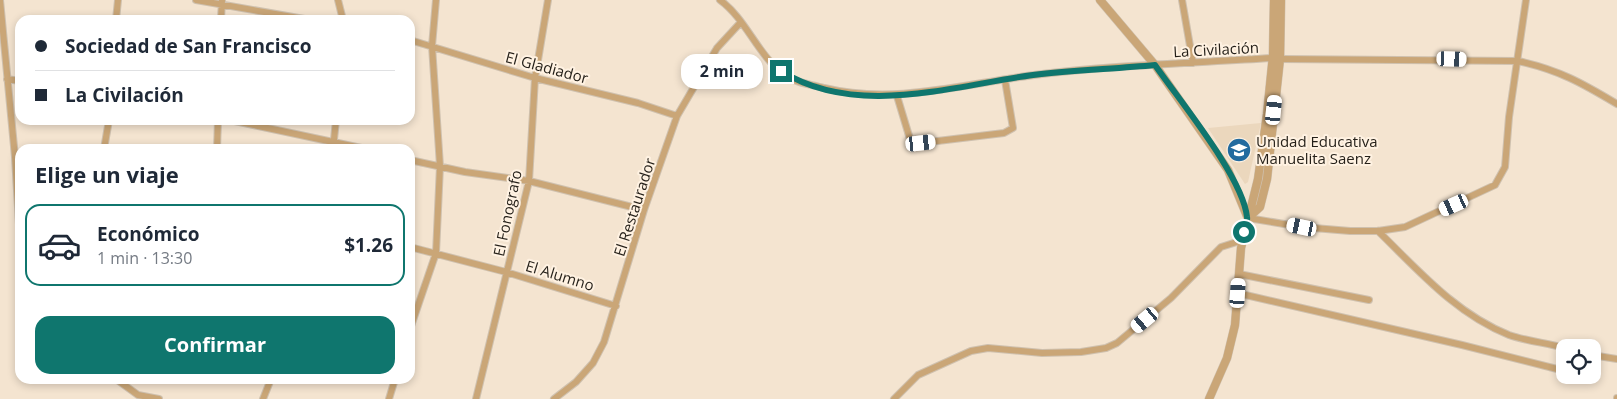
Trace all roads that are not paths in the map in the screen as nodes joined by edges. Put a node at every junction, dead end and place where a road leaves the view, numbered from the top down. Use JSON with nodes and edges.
{"nodes":[{"id":1,"x":0,"y":0,"type":"edge"},
{"id":2,"x":118,"y":0,"type":"edge"},
{"id":3,"x":196,"y":0,"type":"edge"},
{"id":4,"x":338,"y":0,"type":"edge"},
{"id":5,"x":436,"y":0,"type":"edge"},
{"id":6,"x":548,"y":0,"type":"edge"},
{"id":7,"x":720,"y":0,"type":"edge"},
{"id":8,"x":1100,"y":0,"type":"edge"},
{"id":9,"x":1182,"y":0,"type":"edge"},
{"id":10,"x":1274,"y":0,"type":"edge"},
{"id":11,"x":1282,"y":0,"type":"edge"},
{"id":12,"x":1526,"y":0,"type":"edge"},
{"id":13,"x":222,"y":3,"type":"edge"},
{"id":14,"x":728,"y":3,"type":"edge"},
{"id":15,"x":116,"y":15,"type":"edge"},
{"id":16,"x":284,"y":15,"type":"edge"},
{"id":17,"x":342,"y":15,"type":"edge"},
{"id":18,"x":742,"y":22,"type":"junction"},
{"id":19,"x":415,"y":41,"type":"edge"},
{"id":20,"x":432,"y":46,"type":"junction"},
{"id":21,"x":1276,"y":58,"type":"junction"},
{"id":22,"x":1518,"y":61,"type":"junction"},
{"id":23,"x":1193,"y":63,"type":"junction"},
{"id":24,"x":1155,"y":65,"type":"junction"},
{"id":25,"x":535,"y":78,"type":"junction"},
{"id":26,"x":7,"y":79,"type":"junction"},
{"id":27,"x":15,"y":80,"type":"edge"},
{"id":28,"x":1005,"y":80,"type":"junction"},
{"id":29,"x":897,"y":96,"type":"junction"},
{"id":30,"x":1617,"y":104,"type":"edge"},
{"id":31,"x":677,"y":116,"type":"junction"},
{"id":32,"x":107,"y":125,"type":"edge"},
{"id":33,"x":218,"y":125,"type":"edge"},
{"id":34,"x":256,"y":125,"type":"edge"},
{"id":35,"x":336,"y":125,"type":"edge"},
{"id":36,"x":334,"y":140,"type":"junction"},
{"id":37,"x":105,"y":144,"type":"edge"},
{"id":38,"x":217,"y":144,"type":"edge"},
{"id":39,"x":334,"y":144,"type":"edge"},
{"id":40,"x":348,"y":144,"type":"edge"},
{"id":41,"x":15,"y":151,"type":"edge"},
{"id":42,"x":415,"y":161,"type":"edge"},
{"id":43,"x":440,"y":166,"type":"junction"},
{"id":44,"x":529,"y":181,"type":"junction"},
{"id":45,"x":644,"y":210,"type":"junction"},
{"id":46,"x":1248,"y":218,"type":"junction"},
{"id":47,"x":1378,"y":231,"type":"junction"},
{"id":48,"x":1243,"y":240,"type":"junction"},
{"id":49,"x":415,"y":248,"type":"edge"},
{"id":50,"x":436,"y":253,"type":"junction"},
{"id":51,"x":506,"y":272,"type":"junction"},
{"id":52,"x":1239,"y":274,"type":"junction"},
{"id":53,"x":1238,"y":293,"type":"junction"},
{"id":54,"x":1370,"y":300,"type":"dead end"},
{"id":55,"x":616,"y":306,"type":"junction"},
{"id":56,"x":415,"y":314,"type":"edge"},
{"id":57,"x":1556,"y":346,"type":"edge"},
{"id":58,"x":1601,"y":356,"type":"edge"},
{"id":59,"x":1617,"y":359,"type":"edge"},
{"id":60,"x":1556,"y":369,"type":"edge"},
{"id":61,"x":122,"y":384,"type":"edge"},
{"id":62,"x":269,"y":384,"type":"edge"},
{"id":63,"x":394,"y":384,"type":"edge"},
{"id":64,"x":159,"y":399,"type":"edge"},
{"id":65,"x":263,"y":399,"type":"edge"},
{"id":66,"x":389,"y":399,"type":"edge"},
{"id":67,"x":476,"y":399,"type":"edge"},
{"id":68,"x":554,"y":399,"type":"edge"},
{"id":69,"x":894,"y":399,"type":"edge"},
{"id":70,"x":1209,"y":399,"type":"edge"}],
"edges":[{"from":1,"to":26,"type":"street"},
{"from":2,"to":15,"type":"street"},
{"from":3,"to":13,"type":"street"},
{"from":4,"to":17,"type":"street"},
{"from":5,"to":20,"type":"street"},
{"from":6,"to":25,"type":"street","name":"El Fonografo"},
{"from":7,"to":14,"type":"street","name":"La Civilación"},
{"from":8,"to":24,"type":"street"},
{"from":9,"to":23,"type":"street"},
{"from":10,"to":21,"type":"street"},
{"from":11,"to":21,"type":"street"},
{"from":12,"to":22,"type":"street"},
{"from":13,"to":16,"type":"street"},
{"from":14,"to":18,"type":"street","name":"La Civilación"},
{"from":18,"to":29,"type":"street","name":"La Civilación"},
{"from":18,"to":31,"type":"street","name":"El Restaurador"},
{"from":19,"to":20,"type":"street","name":"El Gladiador"},
{"from":20,"to":25,"type":"street","name":"El Gladiador"},
{"from":20,"to":43,"type":"street"},
{"from":21,"to":22,"type":"street","name":"La Civilación"},
{"from":21,"to":23,"type":"street","name":"La Civilación"},
{"from":21,"to":46,"type":"street"},
{"from":22,"to":30,"type":"street","name":"La Civilación"},
{"from":22,"to":47,"type":"street"},
{"from":23,"to":24,"type":"street","name":"La Civilación"},
{"from":24,"to":28,"type":"street","name":"La Civilación"},
{"from":24,"to":46,"type":"street"},
{"from":25,"to":31,"type":"street","name":"El Gladiador"},
{"from":25,"to":44,"type":"street","name":"El Fonografo"},
{"from":26,"to":27,"type":"street"},
{"from":26,"to":41,"type":"street"},
{"from":28,"to":29,"type":"street","name":"La Civilación"},
{"from":28,"to":29,"type":"street"},
{"from":31,"to":45,"type":"street","name":"El Restaurador"},
{"from":32,"to":37,"type":"street"},
{"from":33,"to":38,"type":"street"},
{"from":34,"to":36,"type":"street"},
{"from":35,"to":36,"type":"street"},
{"from":36,"to":39,"type":"street"},
{"from":36,"to":40,"type":"street"},
{"from":42,"to":43,"type":"street"},
{"from":43,"to":44,"type":"street"},
{"from":43,"to":50,"type":"street"},
{"from":44,"to":45,"type":"street"},
{"from":44,"to":51,"type":"street","name":"El Fonografo"},
{"from":45,"to":55,"type":"street","name":"El Restaurador"},
{"from":46,"to":47,"type":"street"},
{"from":46,"to":48,"type":"street"},
{"from":47,"to":57,"type":"street"},
{"from":48,"to":52,"type":"street"},
{"from":48,"to":69,"type":"street"},
{"from":49,"to":50,"type":"street","name":"El Alumno"},
{"from":50,"to":51,"type":"street","name":"El Alumno"},
{"from":50,"to":56,"type":"street"},
{"from":51,"to":55,"type":"street","name":"El Alumno"},
{"from":51,"to":67,"type":"street","name":"El Fonografo"},
{"from":52,"to":53,"type":"street"},
{"from":52,"to":54,"type":"street"},
{"from":53,"to":60,"type":"street"},
{"from":53,"to":70,"type":"street"},
{"from":55,"to":68,"type":"street","name":"El Restaurador"},
{"from":58,"to":59,"type":"street"},
{"from":61,"to":64,"type":"street"},
{"from":62,"to":65,"type":"street"},
{"from":63,"to":66,"type":"street"}]}
